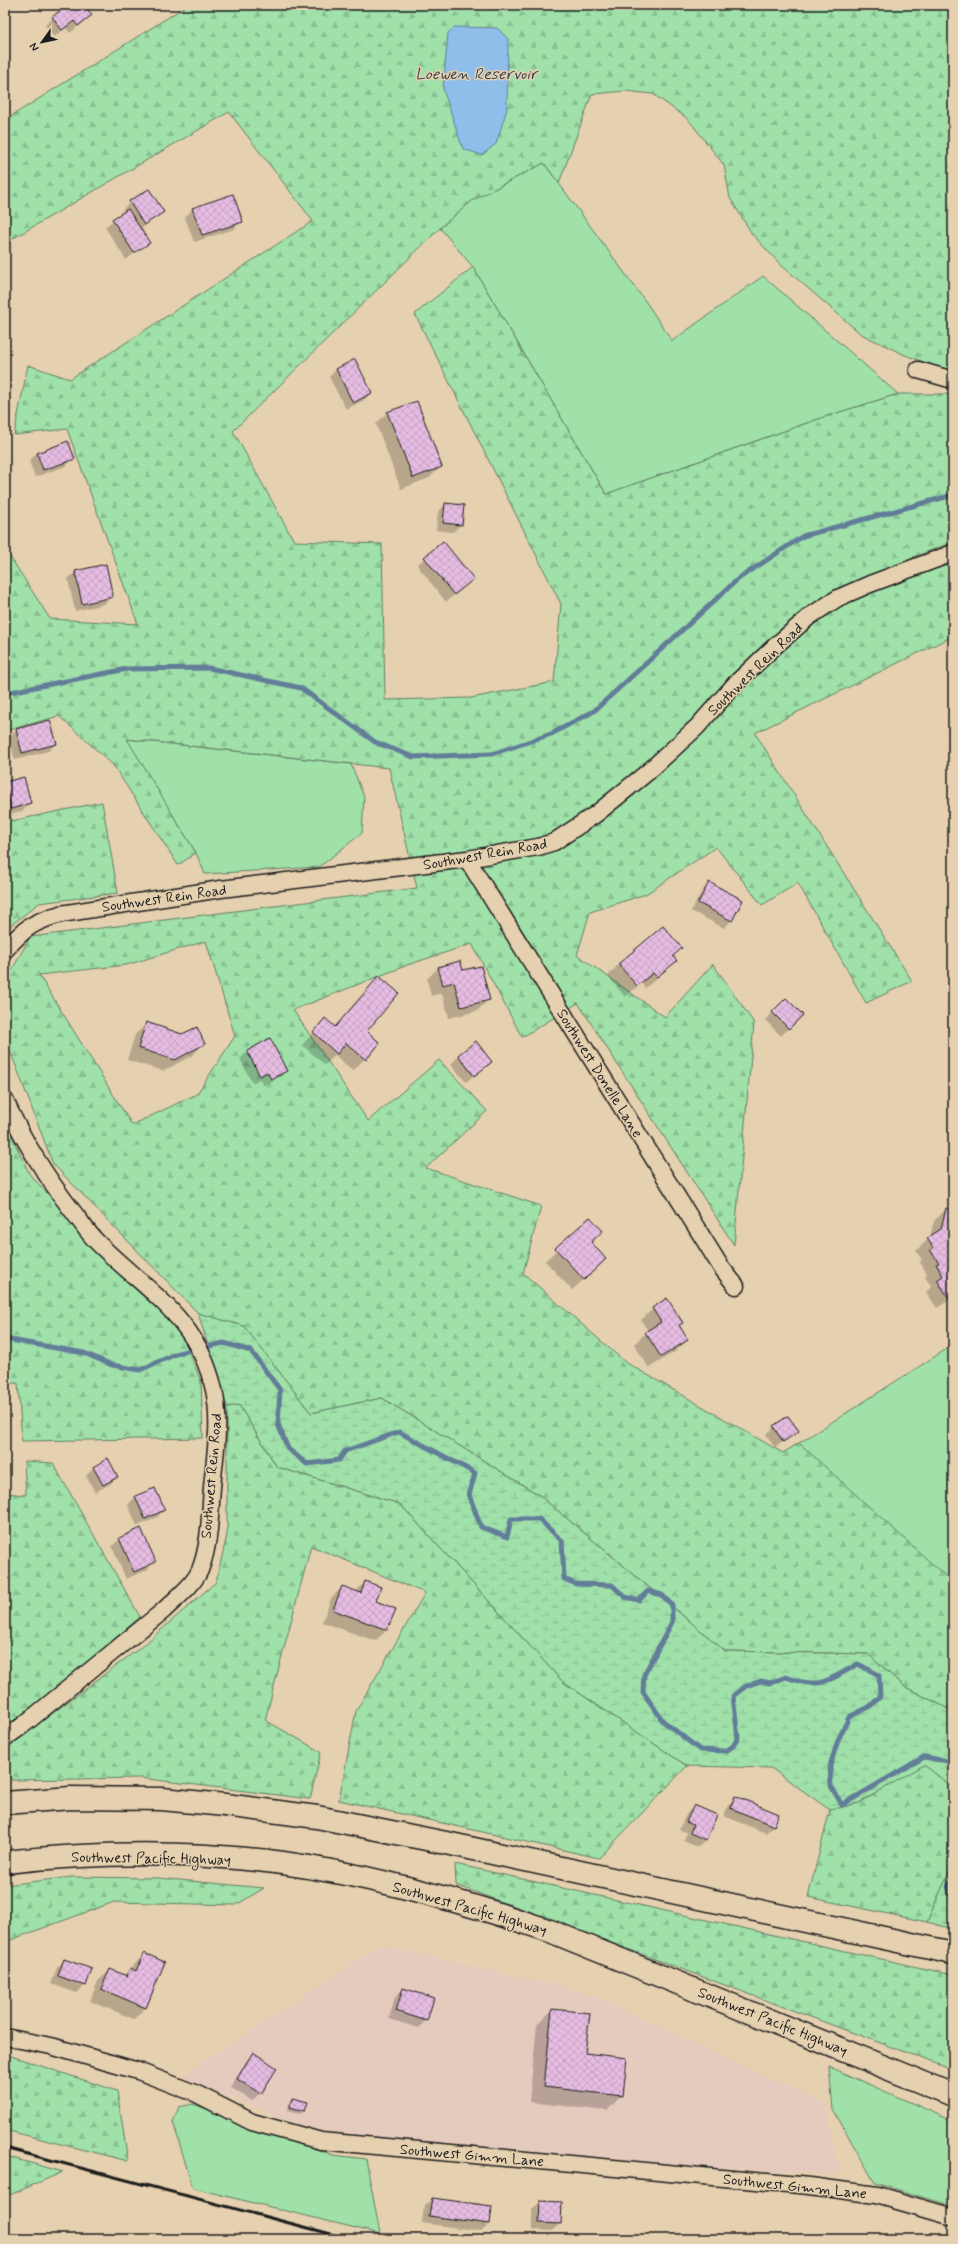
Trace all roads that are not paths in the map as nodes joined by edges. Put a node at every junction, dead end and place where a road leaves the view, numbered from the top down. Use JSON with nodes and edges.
{"nodes":[{"id":1,"x":918,"y":370,"type":"dead end"},
{"id":2,"x":953,"y":380,"type":"edge"},
{"id":3,"x":953,"y":553,"type":"edge"},
{"id":4,"x":467,"y":859,"type":"junction"},
{"id":5,"x":5,"y":950,"type":"edge"},
{"id":6,"x":5,"y":1100,"type":"edge"},
{"id":7,"x":736,"y":1286,"type":"dead end"},
{"id":8,"x":5,"y":1738,"type":"edge"},
{"id":9,"x":5,"y":1803,"type":"edge"},
{"id":10,"x":5,"y":1862,"type":"edge"},
{"id":11,"x":953,"y":1953,"type":"edge"},
{"id":12,"x":5,"y":2037,"type":"edge"},
{"id":13,"x":953,"y":2095,"type":"edge"},
{"id":14,"x":953,"y":2217,"type":"edge"}],
"edges":[{"from":1,"to":2,"type":"street"},
{"from":3,"to":4,"type":"street","name":"Southwest Rein Road"},
{"from":4,"to":5,"type":"street","name":"Southwest Rein Road"},
{"from":4,"to":7,"type":"street","name":"Southwest Donelle Lane"},
{"from":6,"to":8,"type":"street","name":"Southwest Rein Road"},
{"from":9,"to":11,"type":"highway"},
{"from":10,"to":13,"type":"highway","name":"Southwest Pacific Highway"},
{"from":12,"to":14,"type":"street","name":"Southwest Gimm Lane"}]}
